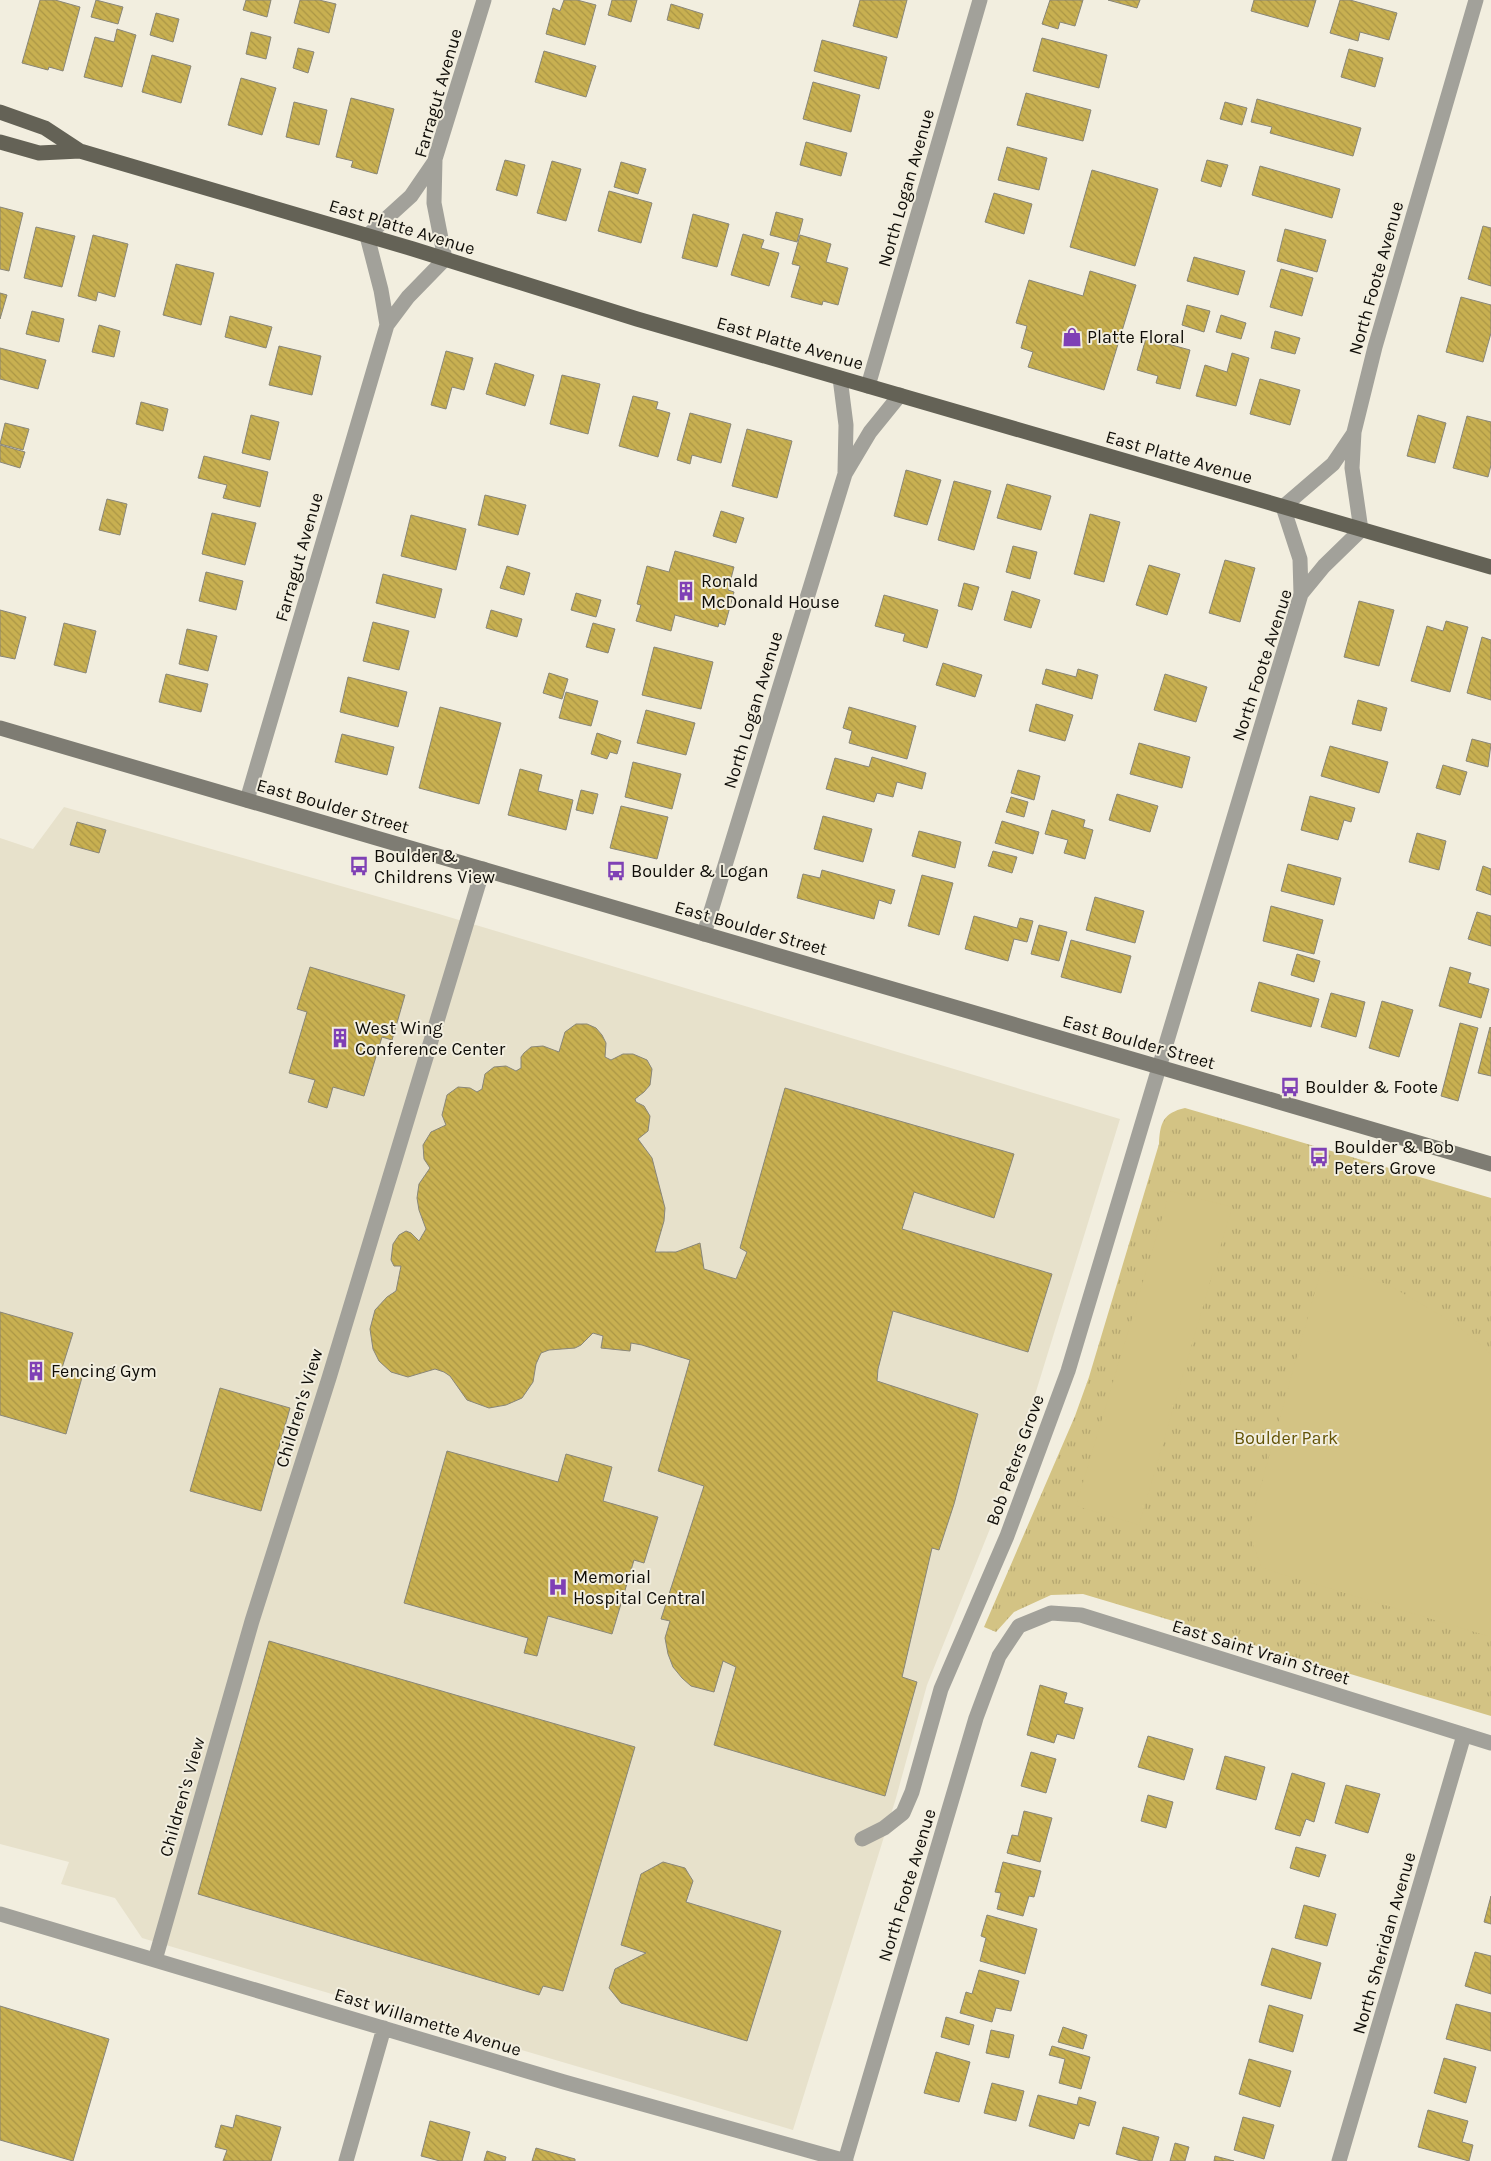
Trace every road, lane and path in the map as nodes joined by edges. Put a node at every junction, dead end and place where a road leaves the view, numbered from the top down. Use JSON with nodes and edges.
{"nodes":[{"id":1,"x":484,"y":0,"type":"edge"},
{"id":2,"x":980,"y":0,"type":"edge"},
{"id":3,"x":1476,"y":0,"type":"edge"},
{"id":4,"x":0,"y":112,"type":"edge"},
{"id":5,"x":0,"y":142,"type":"edge"},
{"id":6,"x":80,"y":151,"type":"junction"},
{"id":7,"x":436,"y":159,"type":"junction"},
{"id":8,"x":367,"y":236,"type":"junction"},
{"id":9,"x":445,"y":259,"type":"junction"},
{"id":10,"x":388,"y":325,"type":"junction"},
{"id":11,"x":840,"y":378,"type":"junction"},
{"id":12,"x":868,"y":386,"type":"junction"},
{"id":13,"x":900,"y":395,"type":"junction"},
{"id":14,"x":1354,"y":432,"type":"junction"},
{"id":15,"x":845,"y":474,"type":"junction"},
{"id":16,"x":1283,"y":507,"type":"junction"},
{"id":17,"x":1361,"y":530,"type":"junction"},
{"id":18,"x":1491,"y":567,"type":"edge"},
{"id":19,"x":1302,"y":594,"type":"junction"},
{"id":20,"x":0,"y":728,"type":"edge"},
{"id":21,"x":247,"y":800,"type":"junction"},
{"id":22,"x":483,"y":869,"type":"junction"},
{"id":23,"x":704,"y":934,"type":"junction"},
{"id":24,"x":1160,"y":1068,"type":"junction"},
{"id":25,"x":1491,"y":1164,"type":"edge"},
{"id":26,"x":1019,"y":1626,"type":"joint"},
{"id":27,"x":1464,"y":1735,"type":"junction"},
{"id":28,"x":1491,"y":1743,"type":"edge"},
{"id":29,"x":862,"y":1839,"type":"dead end"},
{"id":30,"x":0,"y":1914,"type":"edge"},
{"id":31,"x":155,"y":1960,"type":"junction"},
{"id":32,"x":384,"y":2028,"type":"junction"},
{"id":33,"x":346,"y":2161,"type":"edge"},
{"id":34,"x":845,"y":2161,"type":"edge"},
{"id":35,"x":1339,"y":2161,"type":"edge"}],
"edges":[{"from":1,"to":7,"type":"street","name":"Farragut Avenue"},
{"from":2,"to":12,"type":"street","name":"North Logan Avenue"},
{"from":3,"to":14,"type":"street","name":"North Foote Avenue"},
{"from":4,"to":6,"type":"main road","name":"East Platte Avenue"},
{"from":5,"to":6,"type":"main road","name":"East Platte Avenue"},
{"from":6,"to":8,"type":"main road","name":"East Platte Avenue"},
{"from":7,"to":8,"type":"street"},
{"from":7,"to":9,"type":"street","name":"Farragut Avenue"},
{"from":8,"to":9,"type":"main road","name":"East Platte Avenue"},
{"from":8,"to":10,"type":"street","name":"Farragut Avenue"},
{"from":9,"to":10,"type":"street","name":"Farragut Avenue"},
{"from":9,"to":11,"type":"main road","name":"East Platte Avenue"},
{"from":10,"to":21,"type":"street","name":"Farragut Avenue"},
{"from":11,"to":12,"type":"main road","name":"East Platte Avenue"},
{"from":11,"to":15,"type":"street"},
{"from":12,"to":13,"type":"main road","name":"East Platte Avenue"},
{"from":13,"to":15,"type":"street","name":"North Logan Avenue"},
{"from":13,"to":16,"type":"main road","name":"East Platte Avenue"},
{"from":14,"to":16,"type":"street"},
{"from":14,"to":17,"type":"street","name":"North Foote Avenue"},
{"from":15,"to":23,"type":"street","name":"North Logan Avenue"},
{"from":16,"to":17,"type":"main road","name":"East Platte Avenue"},
{"from":16,"to":19,"type":"street"},
{"from":17,"to":18,"type":"main road","name":"East Platte Avenue"},
{"from":17,"to":19,"type":"street","name":"North Foote Avenue"},
{"from":19,"to":24,"type":"street","name":"North Foote Avenue"},
{"from":20,"to":21,"type":"street","name":"East Boulder Street"},
{"from":21,"to":22,"type":"street","name":"East Boulder Street"},
{"from":22,"to":23,"type":"street","name":"East Boulder Street"},
{"from":22,"to":31,"type":"street","name":"Children's View"},
{"from":23,"to":24,"type":"street","name":"East Boulder Street"},
{"from":24,"to":25,"type":"street","name":"East Boulder Street"},
{"from":24,"to":29,"type":"street","name":"Bob Peters Grove"},
{"from":26,"to":27,"type":"street","name":"East Saint Vrain Street"},
{"from":26,"to":34,"type":"street","name":"North Foote Avenue"},
{"from":27,"to":28,"type":"street","name":"East Saint Vrain Street"},
{"from":27,"to":35,"type":"street","name":"North Sheridan Avenue"},
{"from":30,"to":31,"type":"street","name":"East Willamette Avenue"},
{"from":31,"to":32,"type":"street","name":"East Willamette Avenue"},
{"from":32,"to":33,"type":"street"},
{"from":32,"to":34,"type":"street","name":"East Willamette Avenue"}]}
